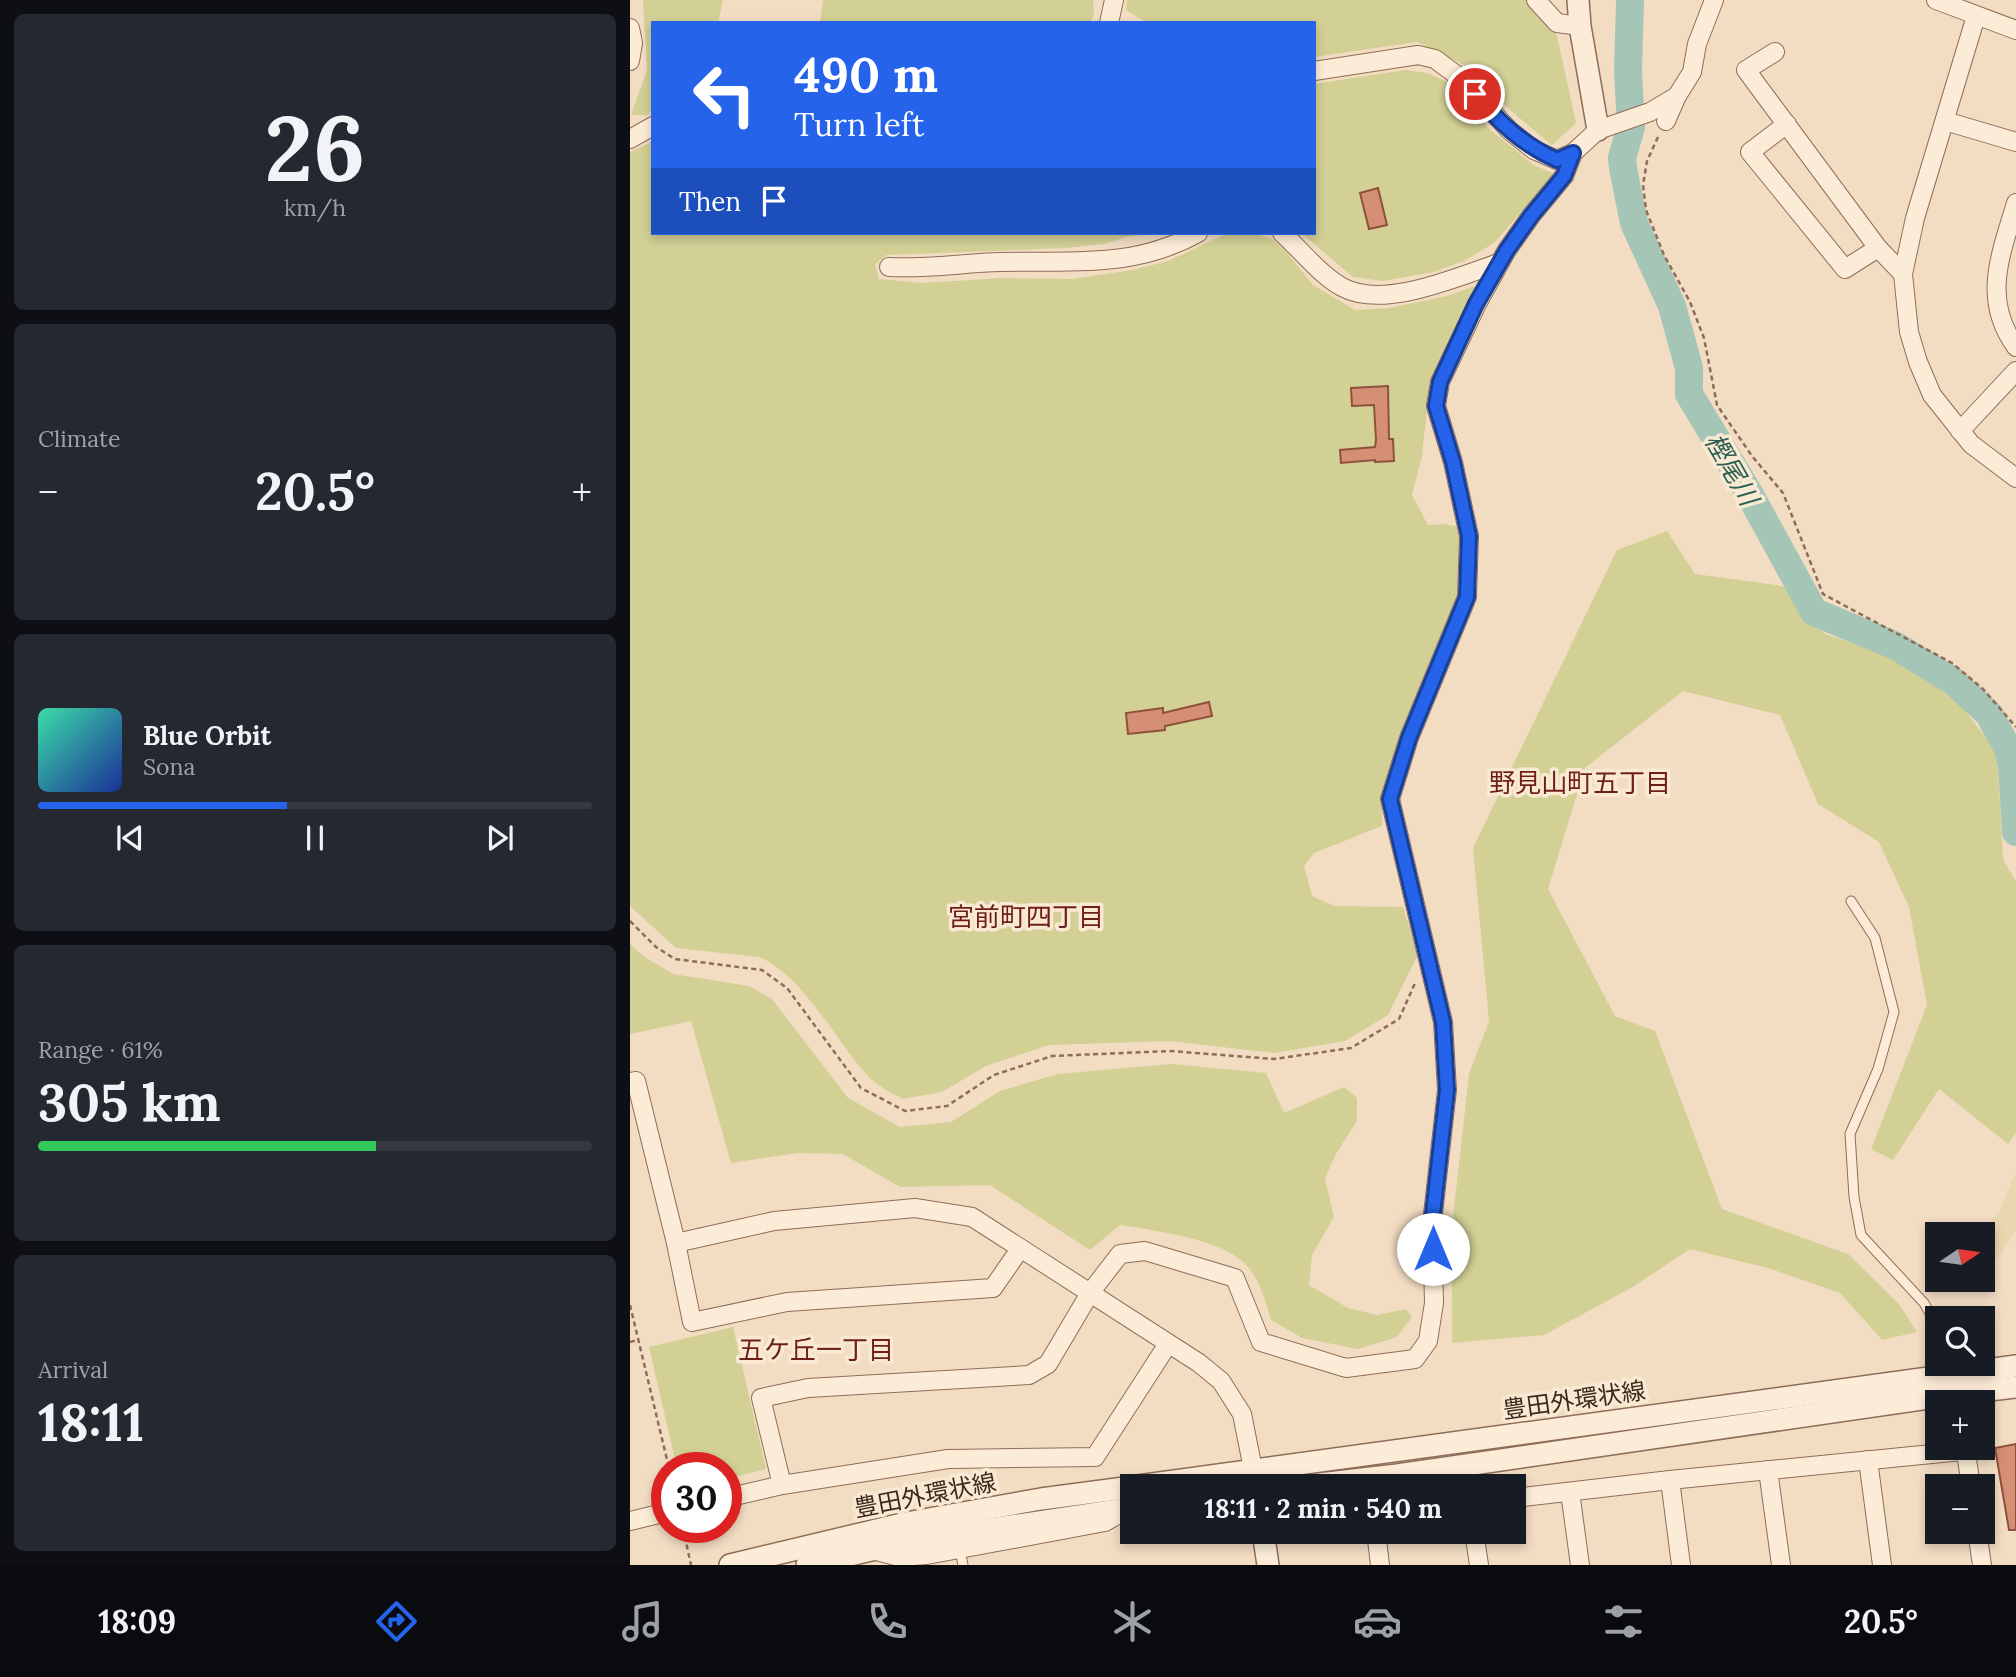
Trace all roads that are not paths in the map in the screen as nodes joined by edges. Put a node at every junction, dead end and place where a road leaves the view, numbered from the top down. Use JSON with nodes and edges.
{"nodes":[{"id":1,"x":1536,"y":0,"type":"edge"},
{"id":2,"x":1578,"y":0,"type":"edge"},
{"id":3,"x":1714,"y":0,"type":"edge"},
{"id":4,"x":1936,"y":0,"type":"edge"},
{"id":5,"x":1976,"y":16,"type":"junction"},
{"id":6,"x":1580,"y":26,"type":"junction"},
{"id":7,"x":630,"y":28,"type":"edge"},
{"id":8,"x":2016,"y":30,"type":"edge"},
{"id":9,"x":1775,"y":52,"type":"dead end"},
{"id":10,"x":630,"y":61,"type":"edge"},
{"id":11,"x":1316,"y":71,"type":"edge"},
{"id":12,"x":1677,"y":96,"type":"junction"},
{"id":13,"x":1666,"y":121,"type":"road end"},
{"id":14,"x":1945,"y":121,"type":"junction"},
{"id":15,"x":1787,"y":124,"type":"junction"},
{"id":16,"x":651,"y":127,"type":"edge"},
{"id":17,"x":1598,"y":130,"type":"junction"},
{"id":18,"x":630,"y":139,"type":"edge"},
{"id":19,"x":2016,"y":142,"type":"edge"},
{"id":20,"x":1573,"y":153,"type":"junction"},
{"id":21,"x":2016,"y":203,"type":"edge"},
{"id":22,"x":1194,"y":235,"type":"edge"},
{"id":23,"x":1284,"y":235,"type":"edge"},
{"id":24,"x":2010,"y":246,"type":"edge"},
{"id":25,"x":1878,"y":248,"type":"junction"},
{"id":26,"x":1499,"y":264,"type":"junction"},
{"id":27,"x":889,"y":267,"type":"dead end"},
{"id":28,"x":1903,"y":274,"type":"junction"},
{"id":29,"x":2016,"y":346,"type":"edge"},
{"id":30,"x":2016,"y":371,"type":"edge"},
{"id":31,"x":1960,"y":431,"type":"junction"},
{"id":32,"x":2016,"y":478,"type":"edge"},
{"id":33,"x":1851,"y":901,"type":"dead end"},
{"id":34,"x":630,"y":1082,"type":"edge"},
{"id":35,"x":676,"y":1243,"type":"junction"},
{"id":36,"x":1020,"y":1249,"type":"junction"},
{"id":37,"x":1090,"y":1293,"type":"junction"},
{"id":38,"x":1926,"y":1306,"type":"edge"},
{"id":39,"x":1168,"y":1343,"type":"junction"},
{"id":40,"x":2016,"y":1366,"type":"edge"},
{"id":41,"x":1995,"y":1367,"type":"edge"},
{"id":42,"x":1925,"y":1373,"type":"edge"},
{"id":43,"x":2016,"y":1387,"type":"edge"},
{"id":44,"x":1868,"y":1460,"type":"junction"},
{"id":45,"x":1768,"y":1470,"type":"junction"},
{"id":46,"x":1254,"y":1474,"type":"edge"},
{"id":47,"x":1281,"y":1474,"type":"edge"},
{"id":48,"x":1404,"y":1474,"type":"edge"},
{"id":49,"x":1968,"y":1474,"type":"edge"},
{"id":50,"x":1670,"y":1480,"type":"junction"},
{"id":51,"x":782,"y":1485,"type":"junction"},
{"id":52,"x":1120,"y":1489,"type":"edge"},
{"id":53,"x":1570,"y":1492,"type":"junction"},
{"id":54,"x":742,"y":1494,"type":"edge"},
{"id":55,"x":1526,"y":1497,"type":"edge"},
{"id":56,"x":1120,"y":1509,"type":"edge"},
{"id":57,"x":1120,"y":1514,"type":"edge"},
{"id":58,"x":651,"y":1516,"type":"edge"},
{"id":59,"x":630,"y":1521,"type":"edge"},
{"id":60,"x":1265,"y":1544,"type":"edge"},
{"id":61,"x":1378,"y":1544,"type":"edge"},
{"id":62,"x":1477,"y":1544,"type":"edge"},
{"id":63,"x":1979,"y":1544,"type":"edge"},
{"id":64,"x":873,"y":1549,"type":"junction"},
{"id":65,"x":961,"y":1558,"type":"edge"},
{"id":66,"x":730,"y":1565,"type":"edge"},
{"id":67,"x":807,"y":1565,"type":"edge"},
{"id":68,"x":1268,"y":1565,"type":"edge"},
{"id":69,"x":1380,"y":1565,"type":"edge"},
{"id":70,"x":1479,"y":1565,"type":"edge"},
{"id":71,"x":1580,"y":1565,"type":"edge"},
{"id":72,"x":1681,"y":1565,"type":"edge"},
{"id":73,"x":1781,"y":1565,"type":"edge"},
{"id":74,"x":1882,"y":1565,"type":"edge"},
{"id":75,"x":1982,"y":1565,"type":"edge"}],
"edges":[{"from":1,"to":6,"type":"street"},
{"from":2,"to":6,"type":"street"},
{"from":3,"to":12,"type":"street"},
{"from":4,"to":5,"type":"street"},
{"from":5,"to":8,"type":"street"},
{"from":5,"to":14,"type":"street"},
{"from":6,"to":17,"type":"street"},
{"from":7,"to":10,"type":"street"},
{"from":9,"to":15,"type":"street"},
{"from":11,"to":20,"type":"street"},
{"from":12,"to":13,"type":"street"},
{"from":12,"to":17,"type":"street"},
{"from":14,"to":19,"type":"street"},
{"from":14,"to":28,"type":"street"},
{"from":15,"to":25,"type":"street"},
{"from":15,"to":25,"type":"street"},
{"from":16,"to":18,"type":"street"},
{"from":17,"to":20,"type":"street"},
{"from":20,"to":26,"type":"street"},
{"from":21,"to":24,"type":"street"},
{"from":22,"to":27,"type":"street"},
{"from":23,"to":26,"type":"street"},
{"from":24,"to":29,"type":"street"},
{"from":25,"to":28,"type":"street"},
{"from":26,"to":37,"type":"street"},
{"from":28,"to":31,"type":"street"},
{"from":30,"to":31,"type":"street"},
{"from":31,"to":32,"type":"street"},
{"from":33,"to":38,"type":"lane"},
{"from":34,"to":35,"type":"street"},
{"from":35,"to":36,"type":"street"},
{"from":35,"to":36,"type":"street"},
{"from":36,"to":37,"type":"street"},
{"from":37,"to":39,"type":"street"},
{"from":37,"to":51,"type":"street"},
{"from":39,"to":46,"type":"street"},
{"from":39,"to":51,"type":"street"},
{"from":40,"to":41,"type":"street","name":"豊田外環状線"},
{"from":42,"to":47,"type":"street","name":"豊田外環状線"},
{"from":43,"to":48,"type":"street","name":"豊田外環状線"},
{"from":44,"to":45,"type":"street"},
{"from":44,"to":49,"type":"street"},
{"from":44,"to":74,"type":"street"},
{"from":45,"to":50,"type":"street"},
{"from":45,"to":73,"type":"street"},
{"from":50,"to":53,"type":"street"},
{"from":50,"to":72,"type":"street"},
{"from":51,"to":54,"type":"street"},
{"from":52,"to":66,"type":"street","name":"豊田外環状線"},
{"from":53,"to":55,"type":"street"},
{"from":53,"to":71,"type":"street"},
{"from":56,"to":64,"type":"street","name":"豊田外環状線"},
{"from":57,"to":65,"type":"street"},
{"from":58,"to":59,"type":"street"},
{"from":60,"to":68,"type":"street"},
{"from":61,"to":69,"type":"street"},
{"from":62,"to":70,"type":"street"},
{"from":63,"to":75,"type":"street"},
{"from":64,"to":65,"type":"street"},
{"from":64,"to":67,"type":"street","name":"豊田外環状線"}]}
